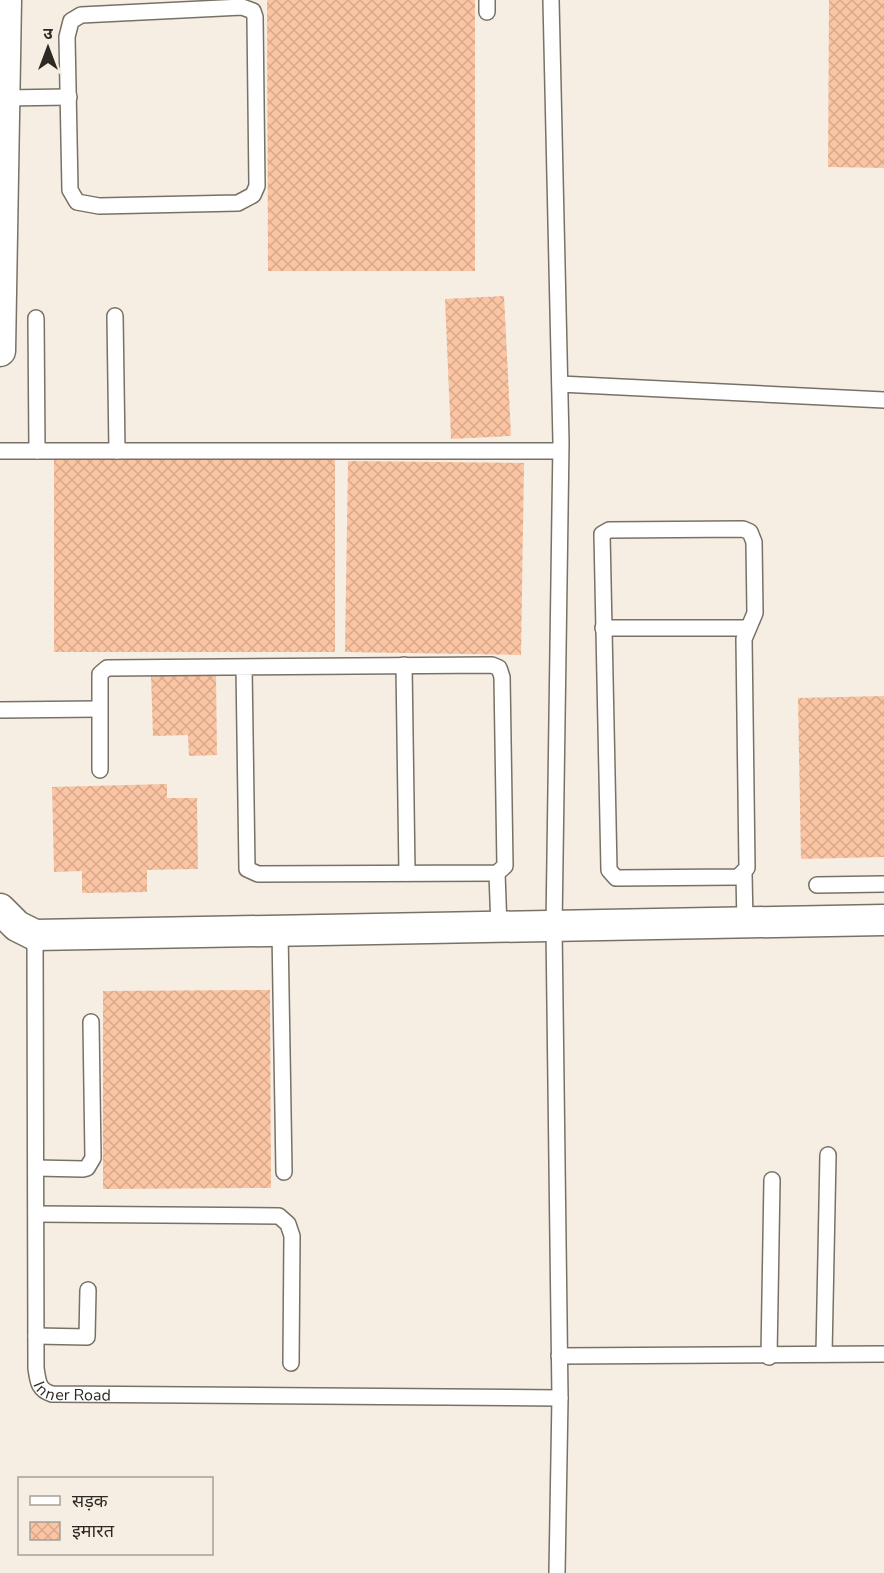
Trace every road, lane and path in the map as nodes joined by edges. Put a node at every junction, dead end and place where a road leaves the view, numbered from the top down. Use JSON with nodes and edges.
{"nodes":[{"id":1,"x":6,"y":0,"type":"edge"},
{"id":2,"x":551,"y":0,"type":"edge"},
{"id":3,"x":69,"y":97,"type":"junction"},
{"id":4,"x":5,"y":98,"type":"junction"},
{"id":5,"x":116,"y":316,"type":"dead end"},
{"id":6,"x":36,"y":318,"type":"dead end"},
{"id":7,"x":0,"y":351,"type":"edge"},
{"id":8,"x":560,"y":384,"type":"junction"},
{"id":9,"x":884,"y":400,"type":"edge"},
{"id":10,"x":0,"y":452,"type":"edge"},
{"id":11,"x":37,"y":452,"type":"junction"},
{"id":12,"x":117,"y":452,"type":"junction"},
{"id":13,"x":560,"y":452,"type":"junction"},
{"id":14,"x":603,"y":628,"type":"junction"},
{"id":15,"x":747,"y":628,"type":"junction"},
{"id":16,"x":404,"y":666,"type":"junction"},
{"id":17,"x":244,"y":667,"type":"junction"},
{"id":18,"x":99,"y":709,"type":"junction"},
{"id":19,"x":0,"y":710,"type":"edge"},
{"id":20,"x":100,"y":770,"type":"dead end"},
{"id":21,"x":407,"y":873,"type":"junction"},
{"id":22,"x":497,"y":873,"type":"junction"},
{"id":23,"x":744,"y":874,"type":"junction"},
{"id":24,"x":884,"y":884,"type":"edge"},
{"id":25,"x":817,"y":885,"type":"dead end"},
{"id":26,"x":884,"y":920,"type":"edge"},
{"id":27,"x":745,"y":923,"type":"junction"},
{"id":28,"x":13,"y":924,"type":"edge"},
{"id":29,"x":554,"y":927,"type":"junction"},
{"id":30,"x":499,"y":928,"type":"junction"},
{"id":31,"x":280,"y":931,"type":"junction"},
{"id":32,"x":91,"y":1022,"type":"dead end"},
{"id":33,"x":828,"y":1155,"type":"dead end"},
{"id":34,"x":36,"y":1168,"type":"junction"},
{"id":35,"x":284,"y":1172,"type":"dead end"},
{"id":36,"x":772,"y":1179,"type":"dead end"},
{"id":37,"x":36,"y":1214,"type":"junction"},
{"id":38,"x":88,"y":1290,"type":"dead end"},
{"id":39,"x":36,"y":1336,"type":"junction"},
{"id":40,"x":824,"y":1354,"type":"junction"},
{"id":41,"x":884,"y":1354,"type":"edge"},
{"id":42,"x":559,"y":1356,"type":"junction"},
{"id":43,"x":769,"y":1357,"type":"junction"},
{"id":44,"x":291,"y":1363,"type":"dead end"},
{"id":45,"x":560,"y":1398,"type":"junction"},
{"id":46,"x":557,"y":1573,"type":"edge"}],
"edges":[{"from":1,"to":4,"type":"street"},
{"from":2,"to":8,"type":"lane"},
{"from":3,"to":3,"type":"lane"},
{"from":3,"to":4,"type":"lane"},
{"from":4,"to":7,"type":"street"},
{"from":5,"to":12,"type":"lane"},
{"from":6,"to":11,"type":"lane"},
{"from":8,"to":9,"type":"lane"},
{"from":8,"to":13,"type":"lane"},
{"from":10,"to":11,"type":"lane"},
{"from":11,"to":12,"type":"lane"},
{"from":12,"to":13,"type":"lane"},
{"from":13,"to":29,"type":"lane"},
{"from":14,"to":15,"type":"lane"},
{"from":14,"to":15,"type":"lane"},
{"from":14,"to":23,"type":"lane"},
{"from":15,"to":23,"type":"lane"},
{"from":16,"to":17,"type":"lane"},
{"from":16,"to":21,"type":"lane"},
{"from":16,"to":22,"type":"lane"},
{"from":17,"to":18,"type":"lane"},
{"from":17,"to":21,"type":"lane"},
{"from":18,"to":19,"type":"lane"},
{"from":18,"to":20,"type":"lane"},
{"from":21,"to":22,"type":"lane"},
{"from":22,"to":30,"type":"lane"},
{"from":23,"to":27,"type":"lane"},
{"from":24,"to":25,"type":"lane"},
{"from":26,"to":27,"type":"street"},
{"from":27,"to":29,"type":"street"},
{"from":28,"to":31,"type":"street"},
{"from":28,"to":34,"type":"lane","name":"Inner Road"},
{"from":29,"to":30,"type":"street"},
{"from":29,"to":42,"type":"lane"},
{"from":30,"to":31,"type":"street"},
{"from":31,"to":35,"type":"lane"},
{"from":32,"to":34,"type":"lane"},
{"from":33,"to":40,"type":"lane"},
{"from":34,"to":37,"type":"lane","name":"Inner Road"},
{"from":36,"to":43,"type":"lane"},
{"from":37,"to":39,"type":"lane","name":"Inner Road"},
{"from":37,"to":44,"type":"lane"},
{"from":38,"to":39,"type":"lane"},
{"from":39,"to":45,"type":"lane","name":"Inner Road"},
{"from":40,"to":41,"type":"lane"},
{"from":40,"to":43,"type":"lane"},
{"from":42,"to":43,"type":"lane"},
{"from":42,"to":45,"type":"lane"},
{"from":45,"to":46,"type":"lane"}]}
